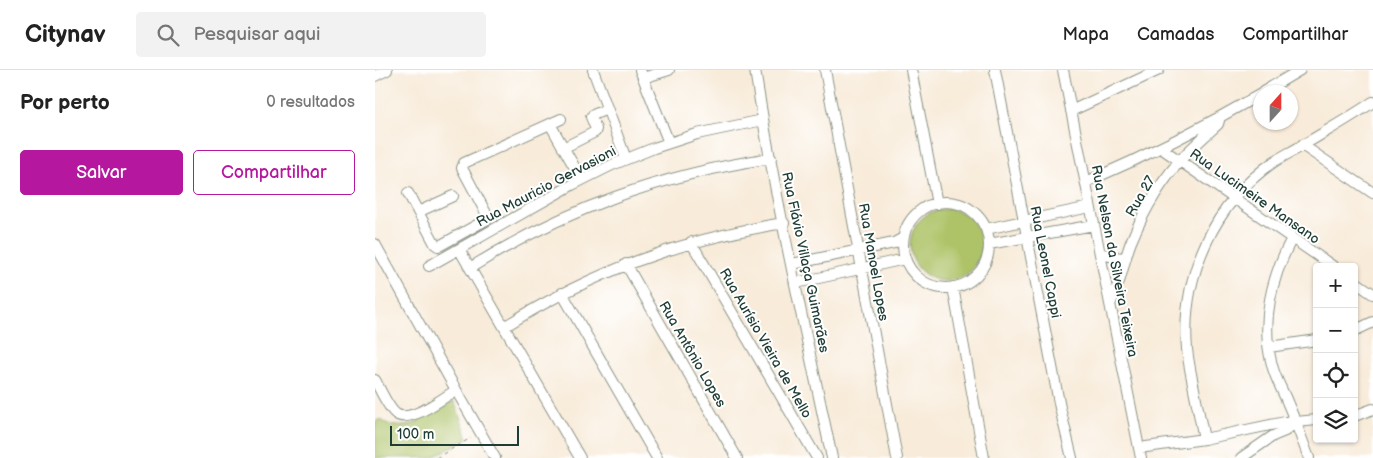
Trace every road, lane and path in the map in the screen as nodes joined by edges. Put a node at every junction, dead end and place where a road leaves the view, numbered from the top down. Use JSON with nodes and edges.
{"nodes":[{"id":1,"x":387,"y":70,"type":"edge"},
{"id":2,"x":593,"y":70,"type":"edge"},
{"id":3,"x":669,"y":70,"type":"edge"},
{"id":4,"x":755,"y":70,"type":"edge"},
{"id":5,"x":825,"y":70,"type":"edge"},
{"id":6,"x":911,"y":70,"type":"edge"},
{"id":7,"x":995,"y":70,"type":"edge"},
{"id":8,"x":1063,"y":70,"type":"edge"},
{"id":9,"x":1159,"y":70,"type":"edge"},
{"id":10,"x":1300,"y":70,"type":"edge"},
{"id":11,"x":642,"y":74,"type":"edge"},
{"id":12,"x":375,"y":76,"type":"edge"},
{"id":13,"x":1275,"y":85,"type":"edge"},
{"id":14,"x":1253,"y":98,"type":"edge"},
{"id":15,"x":1373,"y":102,"type":"edge"},
{"id":16,"x":607,"y":109,"type":"junction"},
{"id":17,"x":1071,"y":111,"type":"junction"},
{"id":18,"x":1220,"y":117,"type":"junction"},
{"id":19,"x":561,"y":119,"type":"dead end"},
{"id":20,"x":763,"y":120,"type":"junction"},
{"id":21,"x":613,"y":123,"type":"junction"},
{"id":22,"x":550,"y":124,"type":"junction"},
{"id":23,"x":596,"y":129,"type":"junction"},
{"id":24,"x":669,"y":143,"type":"junction"},
{"id":25,"x":1302,"y":145,"type":"junction"},
{"id":26,"x":563,"y":148,"type":"junction"},
{"id":27,"x":1161,"y":148,"type":"junction"},
{"id":28,"x":771,"y":158,"type":"junction"},
{"id":29,"x":626,"y":159,"type":"junction"},
{"id":30,"x":1180,"y":161,"type":"junction"},
{"id":31,"x":579,"y":175,"type":"dead end"},
{"id":32,"x":1086,"y":182,"type":"junction"},
{"id":33,"x":408,"y":193,"type":"dead end"},
{"id":34,"x":1373,"y":194,"type":"edge"},
{"id":35,"x":453,"y":196,"type":"dead end"},
{"id":36,"x":1235,"y":198,"type":"junction"},
{"id":37,"x":937,"y":204,"type":"junction"},
{"id":38,"x":1091,"y":207,"type":"junction"},
{"id":39,"x":418,"y":212,"type":"junction"},
{"id":40,"x":1024,"y":221,"type":"junction"},
{"id":41,"x":783,"y":223,"type":"junction"},
{"id":42,"x":1094,"y":225,"type":"junction"},
{"id":43,"x":985,"y":229,"type":"junction"},
{"id":44,"x":1027,"y":237,"type":"junction"},
{"id":45,"x":903,"y":238,"type":"junction"},
{"id":46,"x":1292,"y":238,"type":"junction"},
{"id":47,"x":691,"y":242,"type":"junction"},
{"id":48,"x":375,"y":244,"type":"edge"},
{"id":49,"x":989,"y":244,"type":"junction"},
{"id":50,"x":459,"y":249,"type":"junction"},
{"id":51,"x":858,"y":250,"type":"junction"},
{"id":52,"x":1100,"y":253,"type":"junction"},
{"id":53,"x":1126,"y":258,"type":"junction"},
{"id":54,"x":905,"y":259,"type":"junction"},
{"id":55,"x":1328,"y":263,"type":"edge"},
{"id":56,"x":626,"y":264,"type":"junction"},
{"id":57,"x":792,"y":264,"type":"junction"},
{"id":58,"x":429,"y":266,"type":"dead end"},
{"id":59,"x":470,"y":268,"type":"junction"},
{"id":60,"x":861,"y":269,"type":"junction"},
{"id":61,"x":795,"y":283,"type":"junction"},
{"id":62,"x":1358,"y":284,"type":"edge"},
{"id":63,"x":953,"y":287,"type":"junction"},
{"id":64,"x":562,"y":293,"type":"junction"},
{"id":65,"x":1373,"y":294,"type":"edge"},
{"id":66,"x":1110,"y":304,"type":"junction"},
{"id":67,"x":1373,"y":322,"type":"edge"},
{"id":68,"x":504,"y":327,"type":"junction"},
{"id":69,"x":1358,"y":329,"type":"edge"},
{"id":70,"x":1313,"y":341,"type":"edge"},
{"id":71,"x":1269,"y":348,"type":"junction"},
{"id":72,"x":375,"y":380,"type":"edge"},
{"id":73,"x":456,"y":390,"type":"junction"},
{"id":74,"x":1373,"y":409,"type":"edge"},
{"id":75,"x":1358,"y":415,"type":"edge"},
{"id":76,"x":1313,"y":420,"type":"edge"},
{"id":77,"x":1296,"y":422,"type":"junction"},
{"id":78,"x":481,"y":433,"type":"junction"},
{"id":79,"x":1204,"y":439,"type":"junction"},
{"id":80,"x":1140,"y":453,"type":"edge"},
{"id":81,"x":436,"y":458,"type":"edge"},
{"id":82,"x":495,"y":458,"type":"edge"},
{"id":83,"x":580,"y":458,"type":"edge"},
{"id":84,"x":657,"y":458,"type":"edge"},
{"id":85,"x":737,"y":458,"type":"edge"},
{"id":86,"x":817,"y":458,"type":"edge"},
{"id":87,"x":833,"y":458,"type":"edge"},
{"id":88,"x":897,"y":458,"type":"edge"},
{"id":89,"x":984,"y":458,"type":"edge"},
{"id":90,"x":1072,"y":458,"type":"edge"},
{"id":91,"x":1241,"y":458,"type":"edge"},
{"id":92,"x":1309,"y":458,"type":"edge"}],
"edges":[{"from":1,"to":12,"type":"street"},
{"from":2,"to":16,"type":"street"},
{"from":3,"to":11,"type":"street"},
{"from":4,"to":20,"type":"street","name":"Rua Flávio Villaça Guimarães"},
{"from":5,"to":51,"type":"street","name":"Rua Manoel Lopes"},
{"from":6,"to":37,"type":"street"},
{"from":7,"to":40,"type":"street","name":"Rua Leonel Cappi"},
{"from":8,"to":17,"type":"street","name":"Rua Nelson da Silveira Teixeira"},
{"from":9,"to":17,"type":"street"},
{"from":10,"to":13,"type":"street"},
{"from":11,"to":24,"type":"street"},
{"from":14,"to":18,"type":"street"},
{"from":15,"to":25,"type":"street"},
{"from":16,"to":21,"type":"street"},
{"from":16,"to":23,"type":"street"},
{"from":17,"to":32,"type":"street","name":"Rua Nelson da Silveira Teixeira"},
{"from":18,"to":27,"type":"street"},
{"from":18,"to":30,"type":"street","name":"Rua 27"},
{"from":19,"to":22,"type":"street"},
{"from":20,"to":24,"type":"street","name":"Rua Mauricio Gervasioni"},
{"from":20,"to":28,"type":"street","name":"Rua Flávio Villaça Guimarães"},
{"from":21,"to":23,"type":"street"},
{"from":21,"to":29,"type":"street"},
{"from":22,"to":26,"type":"street"},
{"from":22,"to":39,"type":"street"},
{"from":23,"to":26,"type":"street"},
{"from":24,"to":29,"type":"street","name":"Rua Mauricio Gervasioni"},
{"from":25,"to":34,"type":"street"},
{"from":25,"to":36,"type":"street"},
{"from":26,"to":31,"type":"street"},
{"from":27,"to":30,"type":"street","name":"Rua Lucimeire Mansano"},
{"from":27,"to":32,"type":"street"},
{"from":28,"to":41,"type":"street","name":"Rua Flávio Villaça Guimarães"},
{"from":28,"to":59,"type":"street"},
{"from":29,"to":50,"type":"street","name":"Rua Mauricio Gervasioni"},
{"from":30,"to":36,"type":"street","name":"Rua Lucimeire Mansano"},
{"from":30,"to":53,"type":"street","name":"Rua 27"},
{"from":32,"to":38,"type":"street","name":"Rua Nelson da Silveira Teixeira"},
{"from":33,"to":39,"type":"street"},
{"from":35,"to":39,"type":"street"},
{"from":36,"to":46,"type":"street","name":"Rua Lucimeire Mansano"},
{"from":36,"to":79,"type":"street"},
{"from":37,"to":43,"type":"street"},
{"from":37,"to":45,"type":"street"},
{"from":38,"to":40,"type":"street"},
{"from":38,"to":42,"type":"street","name":"Rua Nelson da Silveira Teixeira"},
{"from":40,"to":43,"type":"street"},
{"from":40,"to":44,"type":"street","name":"Rua Leonel Cappi"},
{"from":41,"to":47,"type":"street"},
{"from":41,"to":57,"type":"street","name":"Rua Flávio Villaça Guimarães"},
{"from":42,"to":44,"type":"street"},
{"from":42,"to":52,"type":"street","name":"Rua Nelson da Silveira Teixeira"},
{"from":43,"to":49,"type":"street"},
{"from":44,"to":49,"type":"street"},
{"from":44,"to":90,"type":"street","name":"Rua Leonel Cappi"},
{"from":45,"to":51,"type":"street"},
{"from":45,"to":54,"type":"street"},
{"from":46,"to":55,"type":"street","name":"Rua Lucimeire Mansano"},
{"from":46,"to":71,"type":"street"},
{"from":47,"to":56,"type":"street"},
{"from":47,"to":86,"type":"street","name":"Rua Aurísio Vieira de Mello"},
{"from":48,"to":73,"type":"street"},
{"from":49,"to":63,"type":"street"},
{"from":50,"to":58,"type":"street","name":"Rua Mauricio Gervasioni"},
{"from":50,"to":59,"type":"street"},
{"from":51,"to":57,"type":"street"},
{"from":51,"to":60,"type":"street","name":"Rua Manoel Lopes"},
{"from":52,"to":53,"type":"street"},
{"from":52,"to":66,"type":"street","name":"Rua Nelson da Silveira Teixeira"},
{"from":53,"to":66,"type":"street","name":"Rua 27"},
{"from":54,"to":60,"type":"street"},
{"from":54,"to":63,"type":"street"},
{"from":56,"to":64,"type":"street"},
{"from":56,"to":85,"type":"street","name":"Rua Antônio Lopes"},
{"from":57,"to":61,"type":"street","name":"Rua Flávio Villaça Guimarães"},
{"from":59,"to":68,"type":"street"},
{"from":60,"to":61,"type":"street"},
{"from":60,"to":88,"type":"street","name":"Rua Manoel Lopes"},
{"from":61,"to":87,"type":"street","name":"Rua Flávio Villaça Guimarães"},
{"from":62,"to":65,"type":"street"},
{"from":63,"to":89,"type":"street"},
{"from":64,"to":68,"type":"street"},
{"from":64,"to":84,"type":"street"},
{"from":66,"to":80,"type":"street","name":"Rua Nelson da Silveira Teixeira"},
{"from":67,"to":69,"type":"street"},
{"from":68,"to":83,"type":"street"},
{"from":70,"to":71,"type":"street"},
{"from":71,"to":77,"type":"street"},
{"from":72,"to":73,"type":"street"},
{"from":73,"to":78,"type":"street"},
{"from":74,"to":75,"type":"street"},
{"from":76,"to":77,"type":"street"},
{"from":77,"to":79,"type":"street"},
{"from":77,"to":91,"type":"street"},
{"from":77,"to":92,"type":"street"},
{"from":78,"to":81,"type":"path"},
{"from":78,"to":82,"type":"street"},
{"from":79,"to":80,"type":"street"}]}
